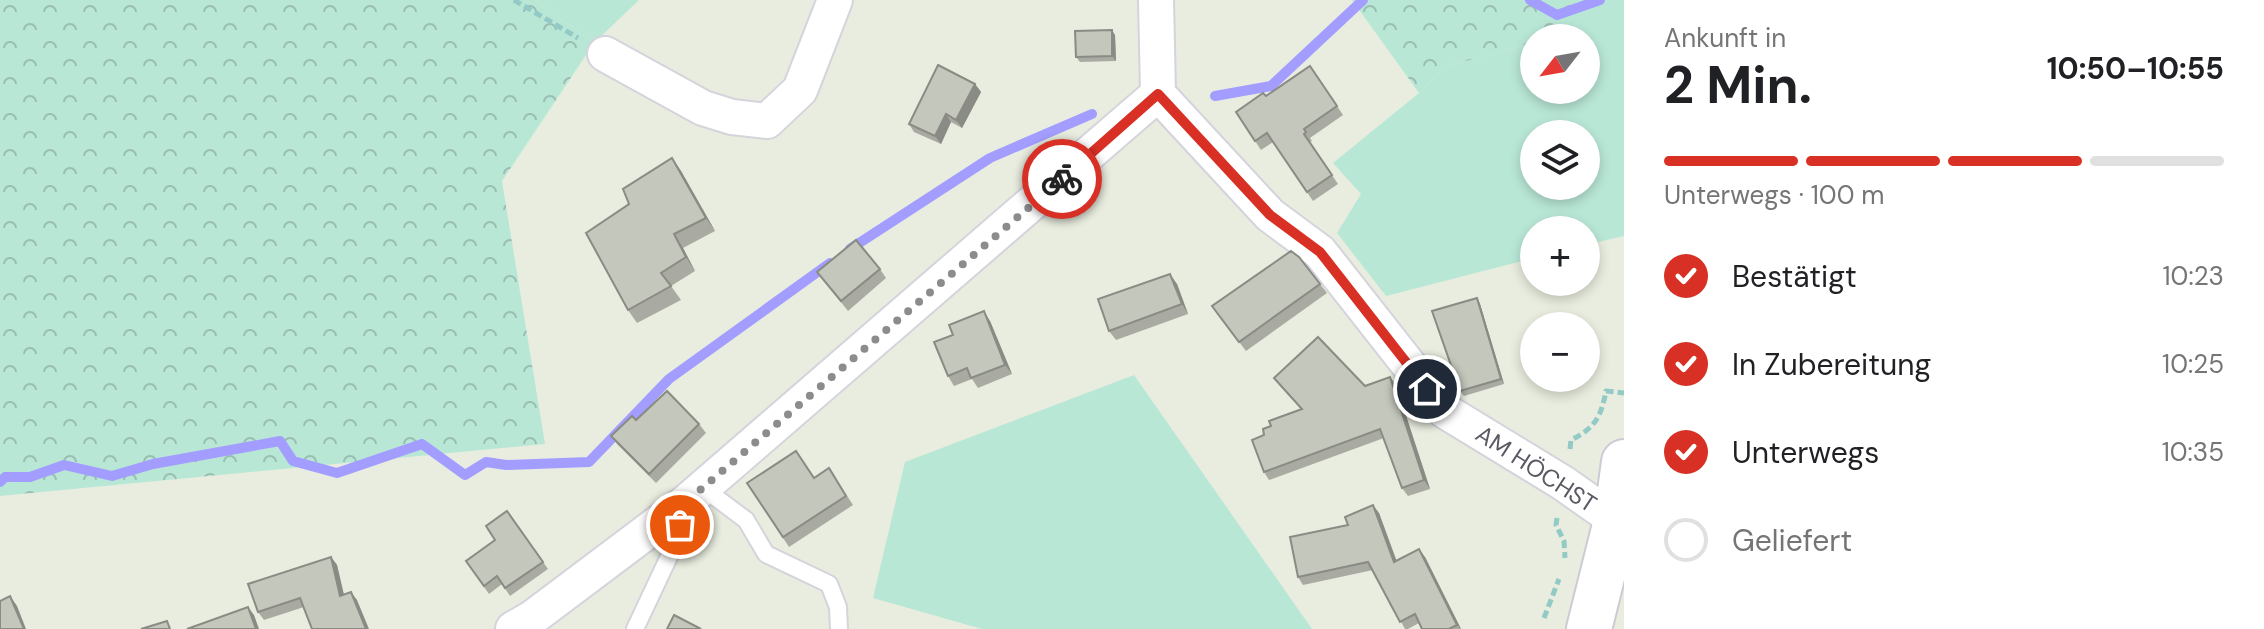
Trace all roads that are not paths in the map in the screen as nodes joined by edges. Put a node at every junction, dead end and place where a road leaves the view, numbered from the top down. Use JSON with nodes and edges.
{"nodes":[{"id":1,"x":835,"y":0,"type":"edge"},
{"id":2,"x":1156,"y":0,"type":"edge"},
{"id":3,"x":605,"y":54,"type":"road end"},
{"id":4,"x":1158,"y":94,"type":"junction"},
{"id":5,"x":1624,"y":462,"type":"edge"},
{"id":6,"x":694,"y":496,"type":"junction"},
{"id":7,"x":1620,"y":523,"type":"edge"},
{"id":8,"x":513,"y":629,"type":"edge"},
{"id":9,"x":635,"y":629,"type":"edge"},
{"id":10,"x":839,"y":629,"type":"edge"},
{"id":11,"x":1589,"y":629,"type":"edge"}],
"edges":[{"from":1,"to":3,"type":"street"},
{"from":2,"to":4,"type":"street"},
{"from":4,"to":6,"type":"street"},
{"from":4,"to":7,"type":"street","name":"AM HÖCHST"},
{"from":5,"to":7,"type":"main road"},
{"from":6,"to":8,"type":"street"},
{"from":6,"to":9,"type":"lane"},
{"from":6,"to":10,"type":"lane"},
{"from":7,"to":11,"type":"main road"}]}
